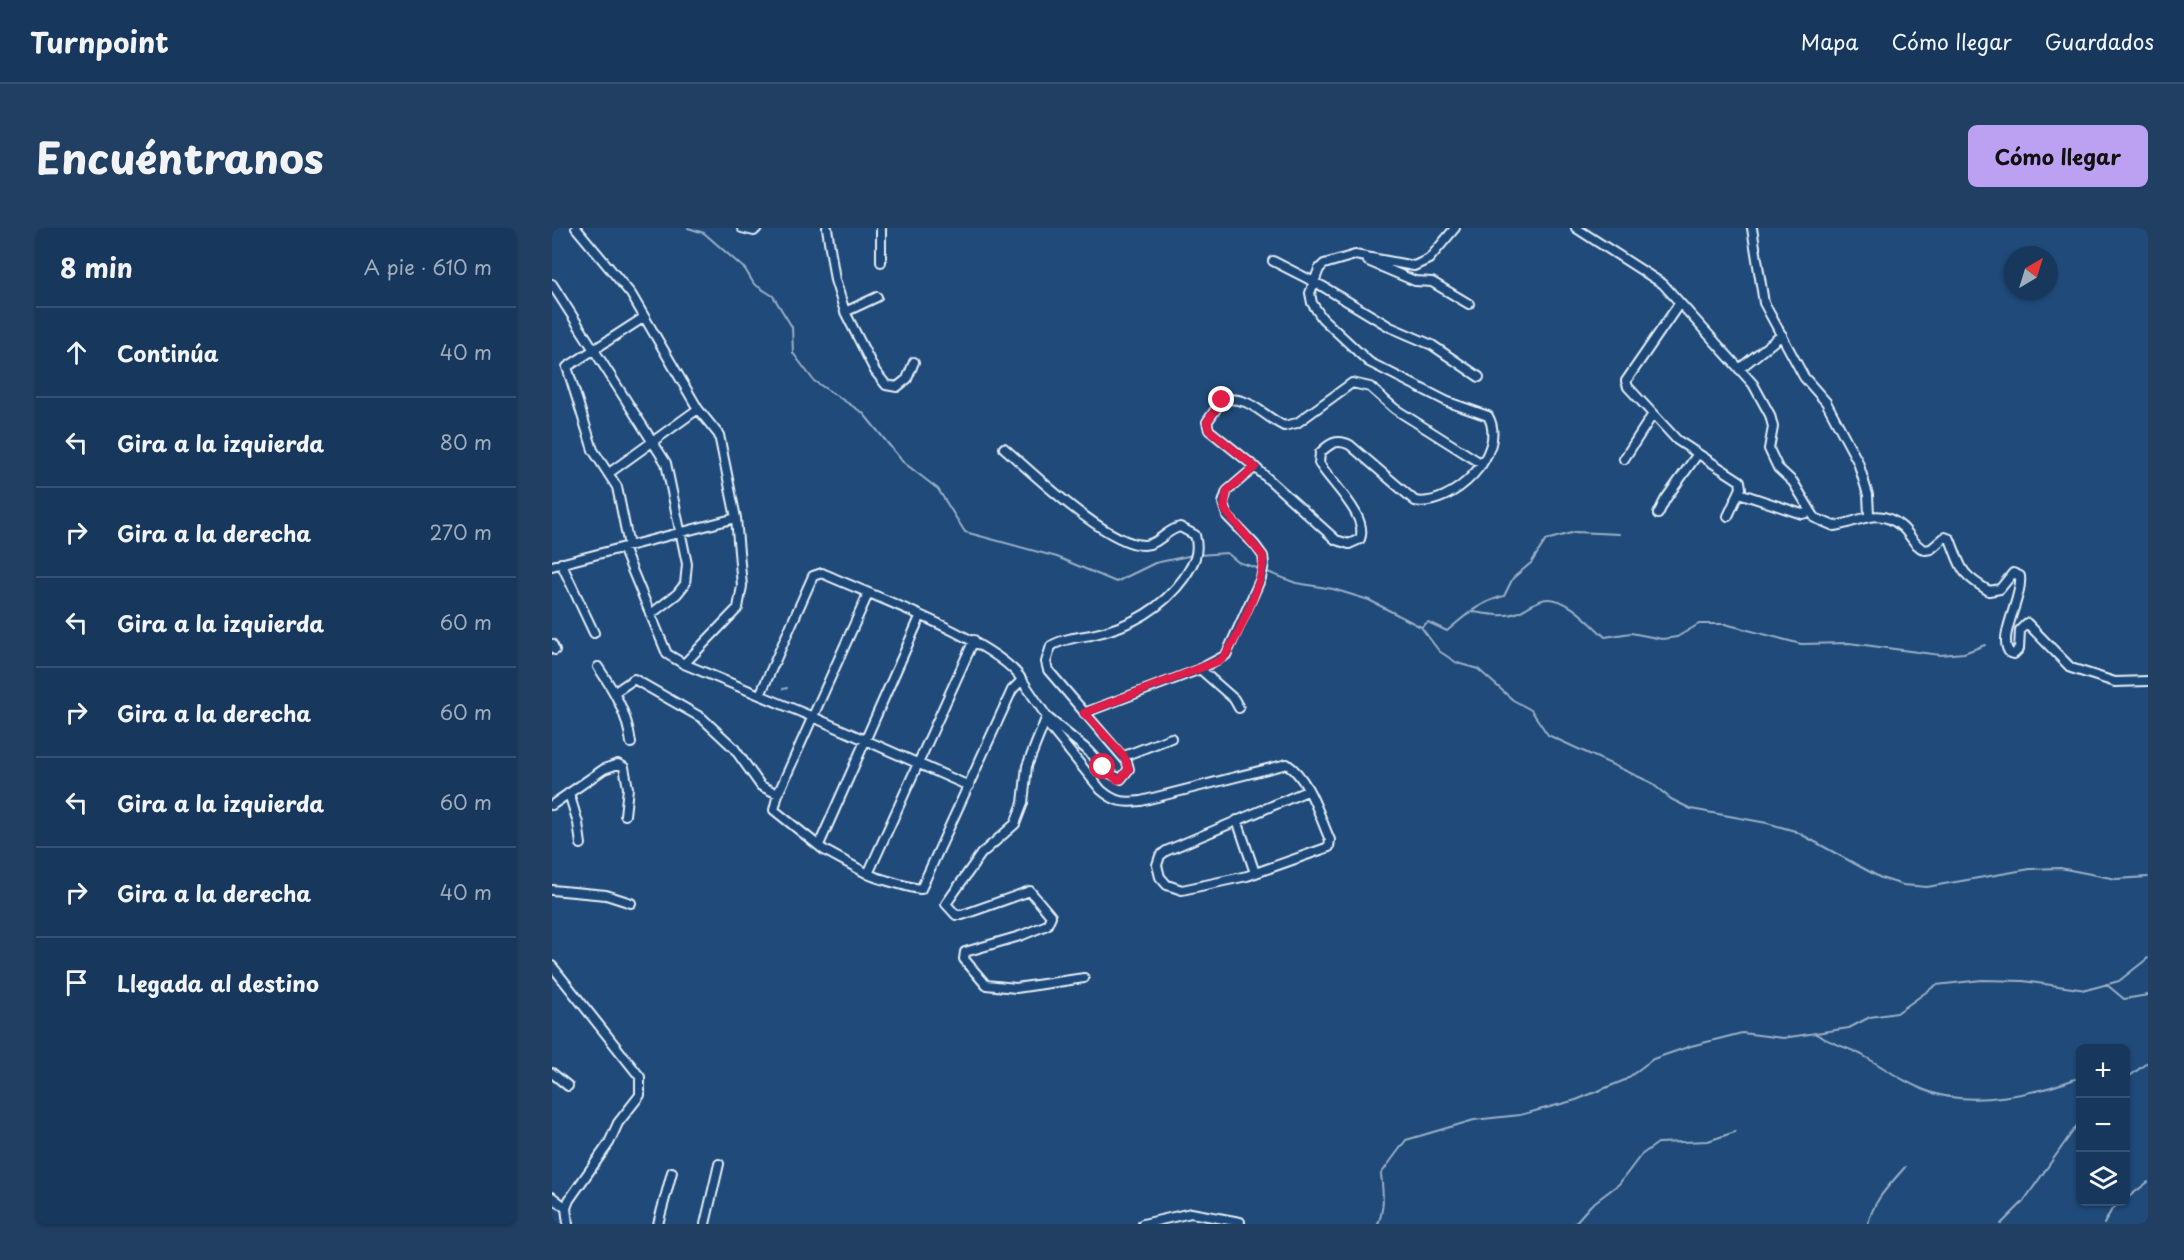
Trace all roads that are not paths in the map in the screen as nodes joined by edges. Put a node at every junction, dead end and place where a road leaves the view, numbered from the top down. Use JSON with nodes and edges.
{"nodes":[{"id":1,"x":576,"y":228,"type":"edge"},
{"id":2,"x":742,"y":228,"type":"edge"},
{"id":3,"x":757,"y":228,"type":"edge"},
{"id":4,"x":827,"y":228,"type":"edge"},
{"id":5,"x":881,"y":228,"type":"edge"},
{"id":6,"x":1455,"y":228,"type":"edge"},
{"id":7,"x":1576,"y":228,"type":"edge"},
{"id":8,"x":1752,"y":228,"type":"edge"},
{"id":9,"x":1355,"y":255,"type":"junction"},
{"id":10,"x":1274,"y":261,"type":"dead end"},
{"id":11,"x":881,"y":262,"type":"dead end"},
{"id":12,"x":1313,"y":281,"type":"junction"},
{"id":13,"x":552,"y":284,"type":"edge"},
{"id":14,"x":877,"y":297,"type":"dead end"},
{"id":15,"x":1469,"y":304,"type":"dead end"},
{"id":16,"x":1679,"y":304,"type":"junction"},
{"id":17,"x":845,"y":312,"type":"junction"},
{"id":18,"x":643,"y":318,"type":"junction"},
{"id":19,"x":1782,"y":335,"type":"junction"},
{"id":20,"x":595,"y":348,"type":"junction"},
{"id":21,"x":914,"y":362,"type":"dead end"},
{"id":22,"x":1739,"y":369,"type":"junction"},
{"id":23,"x":1479,"y":377,"type":"dead end"},
{"id":24,"x":698,"y":409,"type":"junction"},
{"id":25,"x":1653,"y":414,"type":"junction"},
{"id":26,"x":652,"y":440,"type":"junction"},
{"id":27,"x":1004,"y":448,"type":"dead end"},
{"id":28,"x":1697,"y":455,"type":"junction"},
{"id":29,"x":1624,"y":459,"type":"dead end"},
{"id":30,"x":1482,"y":464,"type":"junction"},
{"id":31,"x":1255,"y":467,"type":"junction"},
{"id":32,"x":609,"y":473,"type":"junction"},
{"id":33,"x":1738,"y":493,"type":"junction"},
{"id":34,"x":1810,"y":513,"type":"junction"},
{"id":35,"x":1658,"y":514,"type":"dead end"},
{"id":36,"x":1869,"y":514,"type":"junction"},
{"id":37,"x":1728,"y":516,"type":"dead end"},
{"id":38,"x":736,"y":518,"type":"junction"},
{"id":39,"x":681,"y":532,"type":"junction"},
{"id":40,"x":626,"y":547,"type":"junction"},
{"id":41,"x":561,"y":563,"type":"junction"},
{"id":42,"x":552,"y":566,"type":"edge"},
{"id":43,"x":868,"y":594,"type":"junction"},
{"id":44,"x":651,"y":614,"type":"junction"},
{"id":45,"x":920,"y":617,"type":"junction"},
{"id":46,"x":594,"y":633,"type":"dead end"},
{"id":47,"x":974,"y":640,"type":"junction"},
{"id":48,"x":684,"y":664,"type":"junction"},
{"id":49,"x":598,"y":667,"type":"dead end"},
{"id":50,"x":1200,"y":669,"type":"junction"},
{"id":51,"x":1022,"y":680,"type":"junction"},
{"id":52,"x":2148,"y":681,"type":"edge"},
{"id":53,"x":615,"y":692,"type":"junction"},
{"id":54,"x":760,"y":695,"type":"junction"},
{"id":55,"x":1239,"y":708,"type":"dead end"},
{"id":56,"x":1084,"y":713,"type":"junction"},
{"id":57,"x":813,"y":717,"type":"junction"},
{"id":58,"x":1046,"y":719,"type":"junction"},
{"id":59,"x":1171,"y":738,"type":"dead end"},
{"id":60,"x":865,"y":740,"type":"junction"},
{"id":61,"x":631,"y":743,"type":"dead end"},
{"id":62,"x":1124,"y":756,"type":"junction"},
{"id":63,"x":918,"y":763,"type":"junction"},
{"id":64,"x":969,"y":786,"type":"junction"},
{"id":65,"x":1307,"y":791,"type":"junction"},
{"id":66,"x":569,"y":793,"type":"junction"},
{"id":67,"x":777,"y":794,"type":"junction"},
{"id":68,"x":552,"y":805,"type":"edge"},
{"id":69,"x":625,"y":814,"type":"dead end"},
{"id":70,"x":1237,"y":820,"type":"junction"},
{"id":71,"x":581,"y":844,"type":"dead end"},
{"id":72,"x":819,"y":845,"type":"junction"},
{"id":73,"x":1255,"y":873,"type":"junction"},
{"id":74,"x":868,"y":874,"type":"junction"},
{"id":75,"x":552,"y":890,"type":"edge"},
{"id":76,"x":631,"y":903,"type":"dead end"},
{"id":77,"x":552,"y":966,"type":"edge"},
{"id":78,"x":1084,"y":978,"type":"dead end"},
{"id":79,"x":552,"y":1073,"type":"edge"},
{"id":80,"x":568,"y":1086,"type":"dead end"},
{"id":81,"x":719,"y":1164,"type":"dead end"},
{"id":82,"x":672,"y":1172,"type":"dead end"},
{"id":83,"x":552,"y":1197,"type":"edge"},
{"id":84,"x":566,"y":1208,"type":"junction"},
{"id":85,"x":1240,"y":1222,"type":"dead end"},
{"id":86,"x":568,"y":1224,"type":"edge"},
{"id":87,"x":658,"y":1224,"type":"edge"},
{"id":88,"x":705,"y":1224,"type":"edge"},
{"id":89,"x":1143,"y":1224,"type":"edge"}],
"edges":[{"from":1,"to":18,"type":"street"},
{"from":2,"to":3,"type":"street"},
{"from":4,"to":17,"type":"street"},
{"from":5,"to":11,"type":"street"},
{"from":6,"to":9,"type":"street"},
{"from":7,"to":16,"type":"street"},
{"from":8,"to":19,"type":"street"},
{"from":9,"to":12,"type":"street"},
{"from":9,"to":15,"type":"street"},
{"from":10,"to":12,"type":"street"},
{"from":12,"to":23,"type":"street"},
{"from":12,"to":30,"type":"street"},
{"from":13,"to":20,"type":"street"},
{"from":14,"to":17,"type":"street"},
{"from":16,"to":22,"type":"street"},
{"from":16,"to":25,"type":"street"},
{"from":17,"to":21,"type":"street"},
{"from":18,"to":20,"type":"street"},
{"from":18,"to":24,"type":"street"},
{"from":19,"to":22,"type":"street"},
{"from":19,"to":36,"type":"street"},
{"from":20,"to":26,"type":"street"},
{"from":20,"to":32,"type":"street"},
{"from":22,"to":34,"type":"street"},
{"from":24,"to":26,"type":"street"},
{"from":24,"to":38,"type":"street"},
{"from":25,"to":28,"type":"street"},
{"from":25,"to":29,"type":"street"},
{"from":26,"to":32,"type":"street"},
{"from":26,"to":39,"type":"street"},
{"from":27,"to":56,"type":"street"},
{"from":28,"to":33,"type":"street"},
{"from":28,"to":35,"type":"street"},
{"from":30,"to":31,"type":"street"},
{"from":30,"to":31,"type":"street"},
{"from":31,"to":50,"type":"street"},
{"from":32,"to":40,"type":"street"},
{"from":33,"to":34,"type":"street"},
{"from":33,"to":37,"type":"street"},
{"from":34,"to":36,"type":"street"},
{"from":36,"to":52,"type":"street"},
{"from":38,"to":39,"type":"street"},
{"from":38,"to":48,"type":"street"},
{"from":39,"to":40,"type":"street"},
{"from":39,"to":44,"type":"street"},
{"from":40,"to":41,"type":"street"},
{"from":40,"to":44,"type":"street"},
{"from":41,"to":42,"type":"street"},
{"from":41,"to":46,"type":"street"},
{"from":43,"to":45,"type":"street"},
{"from":43,"to":54,"type":"street"},
{"from":43,"to":57,"type":"street"},
{"from":44,"to":48,"type":"street"},
{"from":45,"to":47,"type":"street"},
{"from":45,"to":60,"type":"street"},
{"from":47,"to":51,"type":"street"},
{"from":47,"to":63,"type":"street"},
{"from":48,"to":54,"type":"street"},
{"from":49,"to":53,"type":"street"},
{"from":50,"to":55,"type":"street"},
{"from":50,"to":56,"type":"street"},
{"from":51,"to":58,"type":"street"},
{"from":51,"to":64,"type":"street"},
{"from":53,"to":61,"type":"street"},
{"from":53,"to":67,"type":"street"},
{"from":54,"to":57,"type":"street"},
{"from":56,"to":62,"type":"street"},
{"from":57,"to":60,"type":"street"},
{"from":57,"to":67,"type":"street"},
{"from":58,"to":62,"type":"street"},
{"from":58,"to":65,"type":"street"},
{"from":58,"to":78,"type":"street"},
{"from":59,"to":62,"type":"street"},
{"from":60,"to":63,"type":"street"},
{"from":60,"to":72,"type":"street"},
{"from":63,"to":64,"type":"street"},
{"from":63,"to":74,"type":"street"},
{"from":64,"to":74,"type":"street"},
{"from":65,"to":70,"type":"street"},
{"from":65,"to":73,"type":"street"},
{"from":66,"to":68,"type":"street"},
{"from":66,"to":69,"type":"street"},
{"from":66,"to":71,"type":"street"},
{"from":67,"to":72,"type":"street"},
{"from":70,"to":73,"type":"street"},
{"from":70,"to":73,"type":"street"},
{"from":72,"to":74,"type":"street"},
{"from":75,"to":76,"type":"street"},
{"from":77,"to":84,"type":"street"},
{"from":79,"to":80,"type":"street"},
{"from":81,"to":88,"type":"street"},
{"from":82,"to":87,"type":"street"},
{"from":83,"to":84,"type":"street"},
{"from":84,"to":86,"type":"street"},
{"from":85,"to":89,"type":"street"}]}
